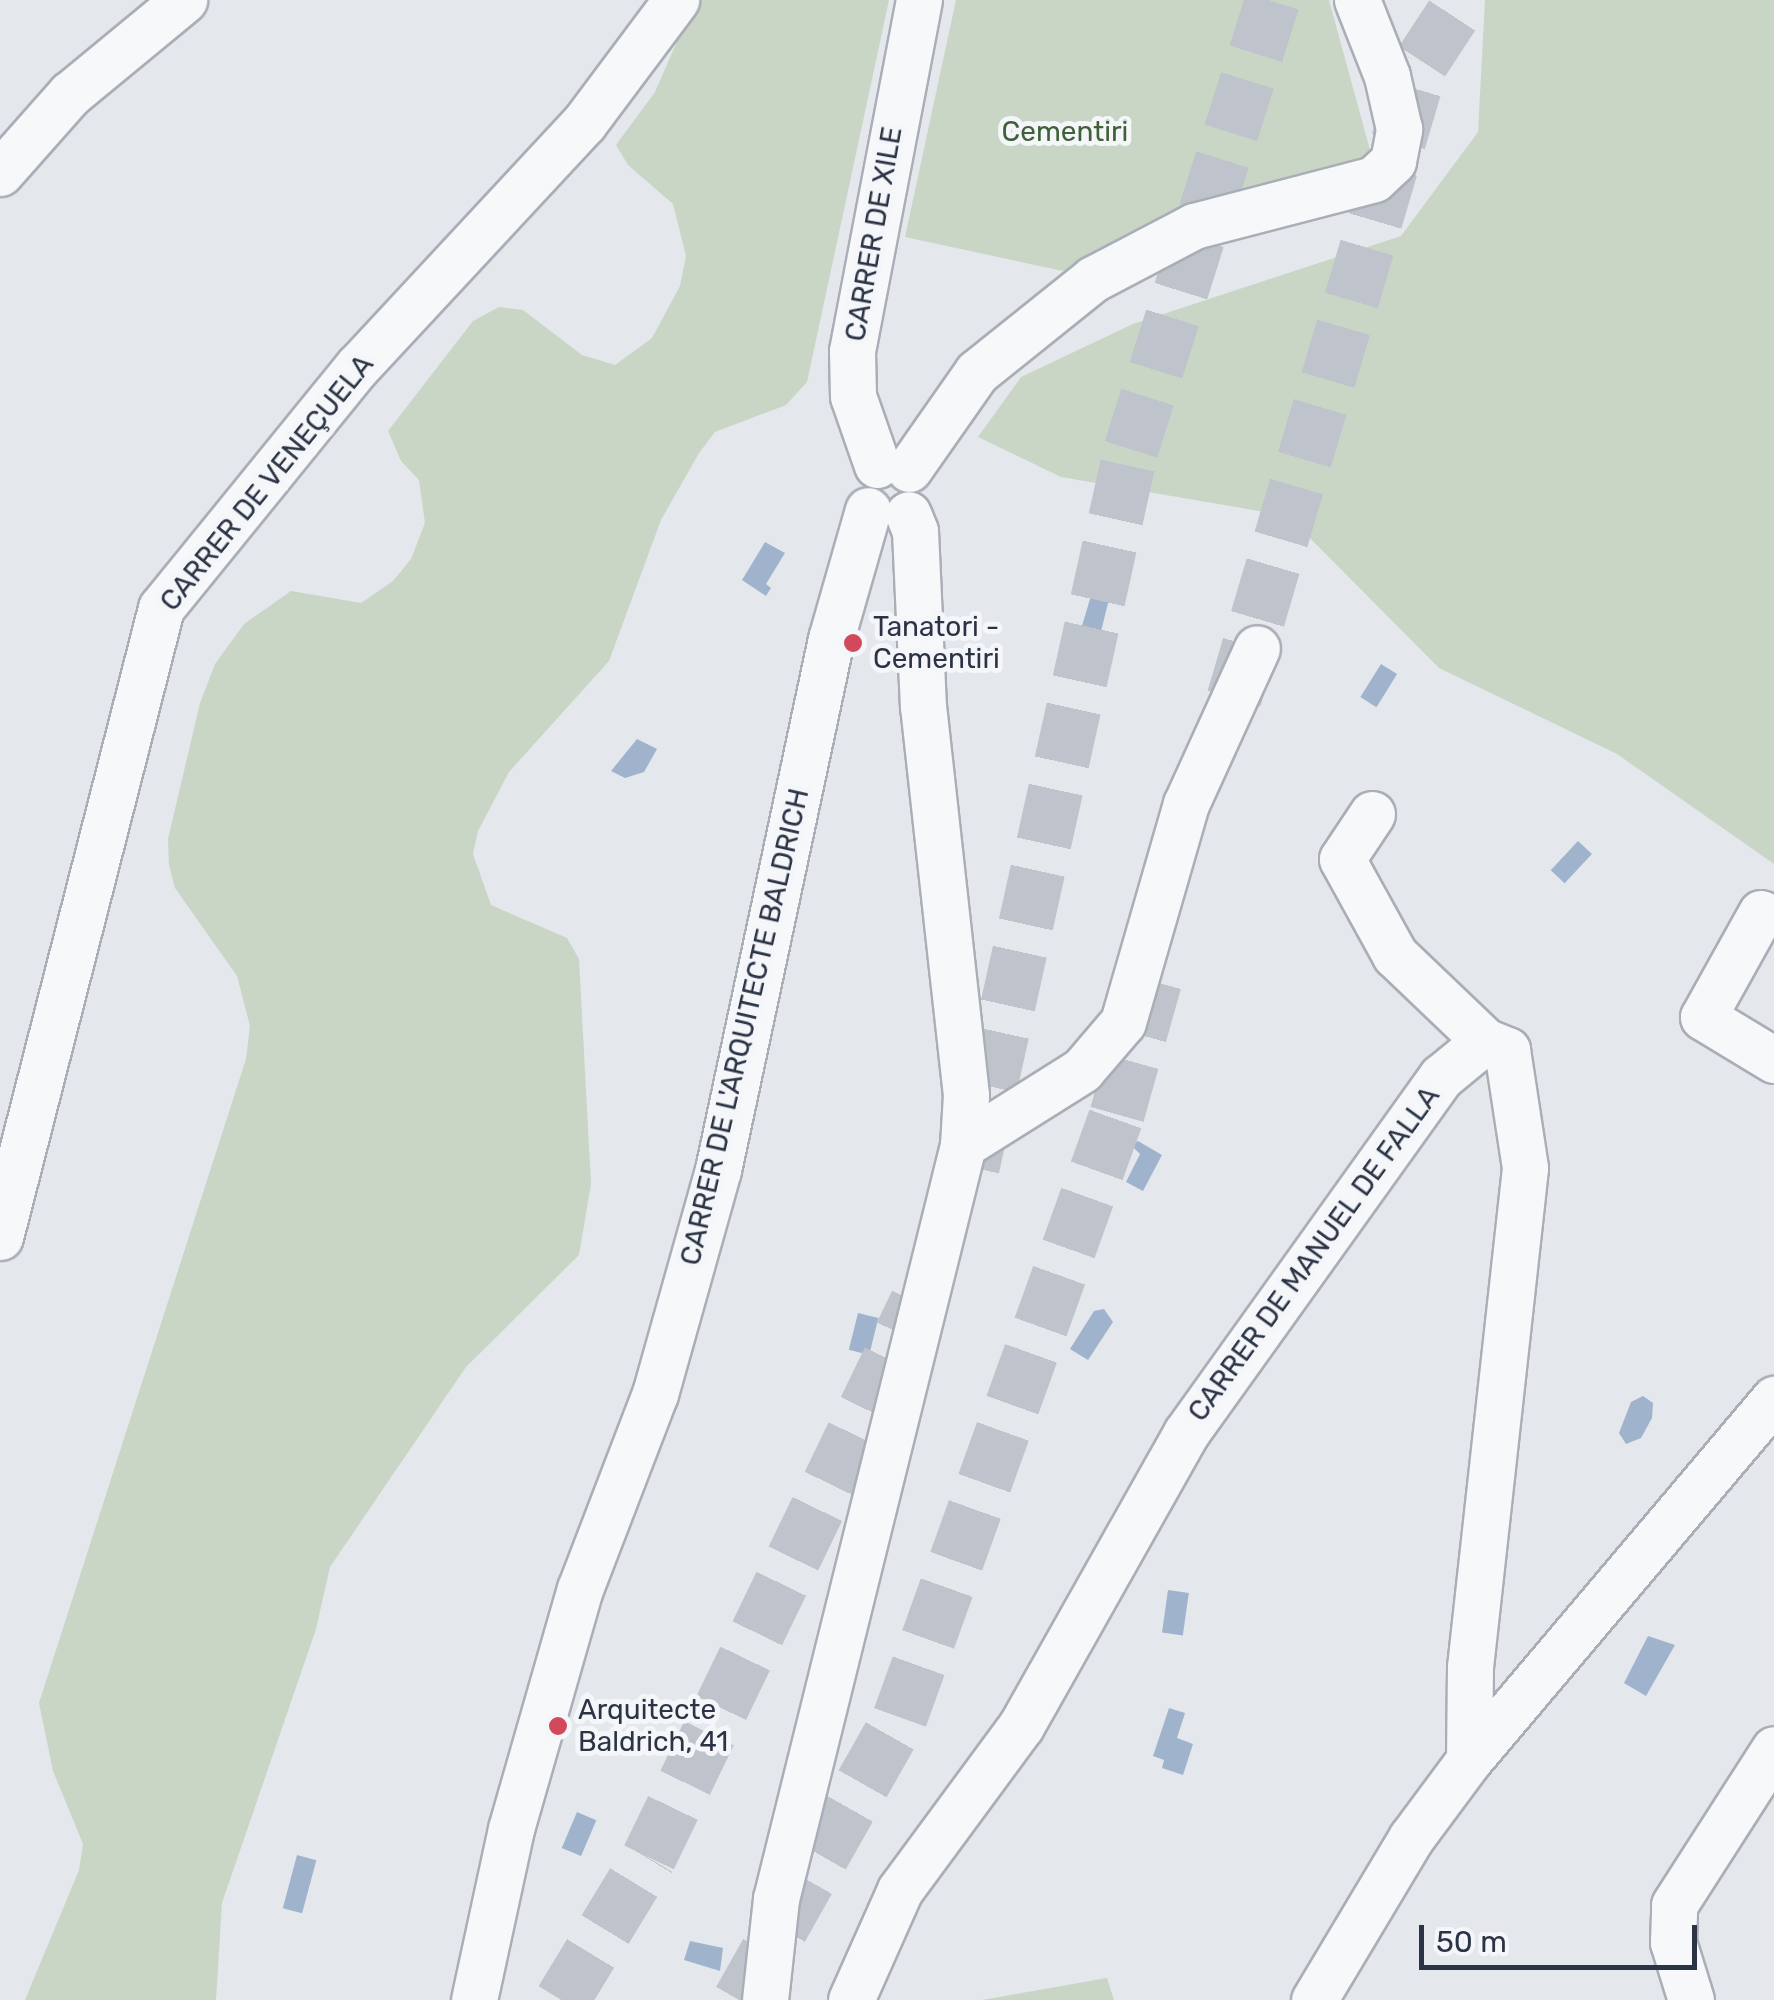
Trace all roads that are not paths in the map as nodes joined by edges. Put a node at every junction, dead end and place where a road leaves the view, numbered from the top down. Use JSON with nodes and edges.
{"nodes":[{"id":1,"x":184,"y":0,"type":"edge"},
{"id":2,"x":676,"y":0,"type":"edge"},
{"id":3,"x":919,"y":0,"type":"edge"},
{"id":4,"x":1357,"y":0,"type":"edge"},
{"id":5,"x":0,"y":173,"type":"edge"},
{"id":6,"x":893,"y":467,"type":"junction"},
{"id":7,"x":888,"y":512,"type":"junction"},
{"id":8,"x":1258,"y":648,"type":"dead end"},
{"id":9,"x":1372,"y":814,"type":"dead end"},
{"id":10,"x":1761,"y":913,"type":"dead end"},
{"id":11,"x":1485,"y":1040,"type":"junction"},
{"id":12,"x":1774,"y":1060,"type":"edge"},
{"id":13,"x":962,"y":1145,"type":"junction"},
{"id":14,"x":0,"y":1238,"type":"edge"},
{"id":15,"x":1774,"y":1400,"type":"edge"},
{"id":16,"x":1774,"y":1748,"type":"edge"},
{"id":17,"x":1469,"y":1760,"type":"junction"},
{"id":18,"x":474,"y":2000,"type":"edge"},
{"id":19,"x":765,"y":2000,"type":"edge"},
{"id":20,"x":851,"y":2000,"type":"edge"},
{"id":21,"x":1314,"y":2000,"type":"edge"},
{"id":22,"x":1692,"y":2000,"type":"edge"}],
"edges":[{"from":1,"to":5,"type":"street"},
{"from":2,"to":14,"type":"street","name":"CARRER DE VENEÇUELA"},
{"from":3,"to":6,"type":"street","name":"CARRER DE XILE"},
{"from":4,"to":6,"type":"street"},
{"from":6,"to":7,"type":"street","name":"CARRER DE XILE"},
{"from":7,"to":13,"type":"street"},
{"from":7,"to":18,"type":"street","name":"CARRER DE L'ARQUITECTE BALDRICH"},
{"from":8,"to":13,"type":"street"},
{"from":9,"to":11,"type":"street"},
{"from":10,"to":12,"type":"street"},
{"from":11,"to":17,"type":"street"},
{"from":11,"to":20,"type":"street","name":"CARRER DE MANUEL DE FALLA"},
{"from":13,"to":19,"type":"street"},
{"from":15,"to":17,"type":"street"},
{"from":16,"to":22,"type":"street"},
{"from":17,"to":21,"type":"street"}]}
